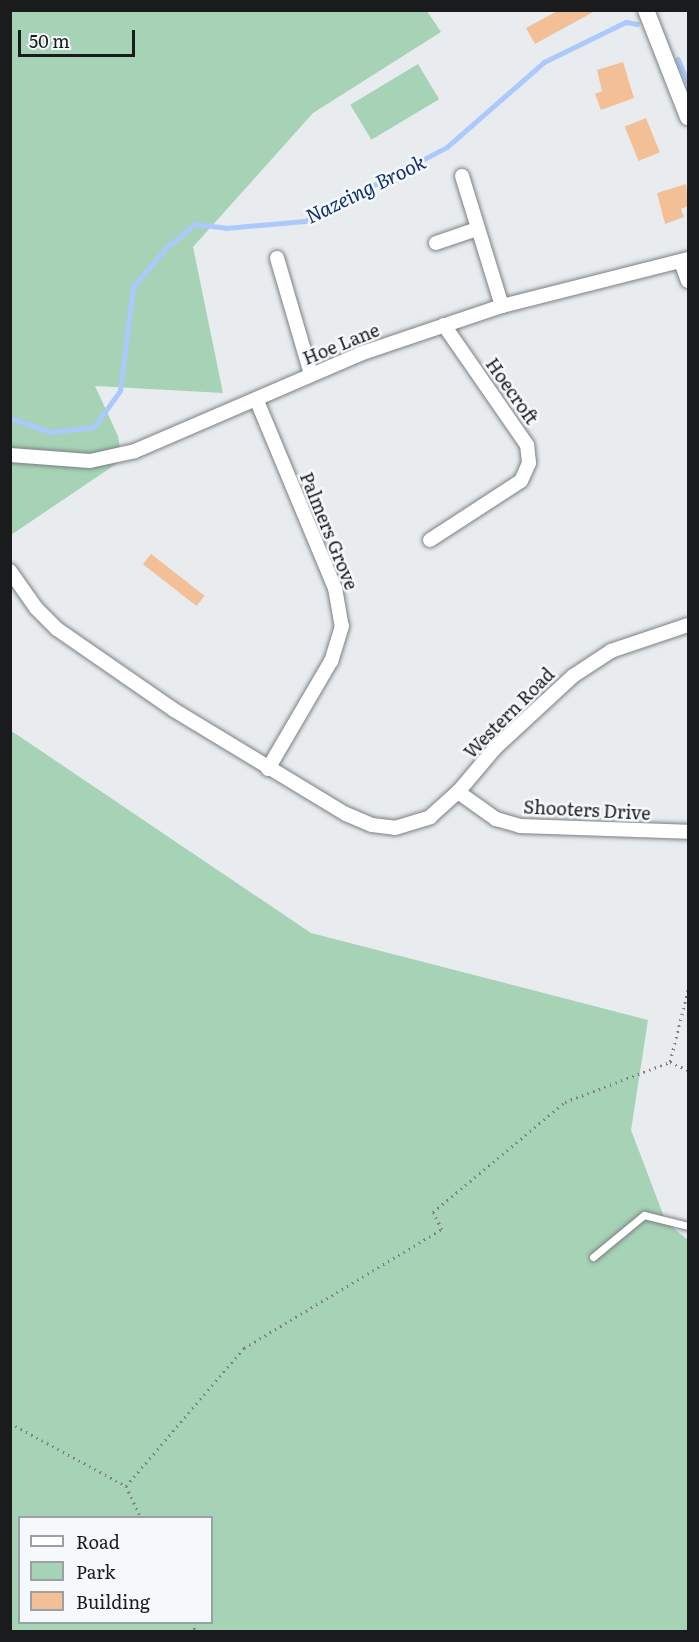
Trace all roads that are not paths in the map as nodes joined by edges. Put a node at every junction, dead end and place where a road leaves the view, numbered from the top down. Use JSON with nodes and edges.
{"nodes":[{"id":1,"x":646,"y":10,"type":"edge"},
{"id":2,"x":688,"y":117,"type":"edge"},
{"id":3,"x":462,"y":176,"type":"dead end"},
{"id":4,"x":477,"y":229,"type":"junction"},
{"id":5,"x":436,"y":243,"type":"dead end"},
{"id":6,"x":277,"y":258,"type":"dead end"},
{"id":7,"x":685,"y":260,"type":"edge"},
{"id":8,"x":688,"y":281,"type":"edge"},
{"id":9,"x":502,"y":306,"type":"junction"},
{"id":10,"x":444,"y":325,"type":"junction"},
{"id":11,"x":311,"y":374,"type":"junction"},
{"id":12,"x":257,"y":401,"type":"junction"},
{"id":13,"x":10,"y":455,"type":"edge"},
{"id":14,"x":429,"y":540,"type":"dead end"},
{"id":15,"x":10,"y":571,"type":"edge"},
{"id":16,"x":688,"y":625,"type":"edge"},
{"id":17,"x":268,"y":769,"type":"junction"},
{"id":18,"x":458,"y":792,"type":"junction"},
{"id":19,"x":688,"y":832,"type":"edge"},
{"id":20,"x":688,"y":1226,"type":"edge"},
{"id":21,"x":593,"y":1257,"type":"dead end"}],
"edges":[{"from":1,"to":2,"type":"street"},
{"from":3,"to":4,"type":"street"},
{"from":4,"to":5,"type":"street"},
{"from":4,"to":9,"type":"street"},
{"from":6,"to":11,"type":"street"},
{"from":7,"to":8,"type":"street"},
{"from":7,"to":9,"type":"street","name":"Hoe Lane"},
{"from":9,"to":10,"type":"street","name":"Hoe Lane"},
{"from":10,"to":11,"type":"street","name":"Hoe Lane"},
{"from":10,"to":14,"type":"street","name":"Hoecroft"},
{"from":11,"to":12,"type":"street","name":"Hoe Lane"},
{"from":12,"to":13,"type":"street","name":"Hoe Lane"},
{"from":12,"to":17,"type":"street","name":"Palmers Grove"},
{"from":15,"to":17,"type":"street"},
{"from":16,"to":18,"type":"street","name":"Western Road"},
{"from":17,"to":18,"type":"street"},
{"from":18,"to":19,"type":"street","name":"Shooters Drive"},
{"from":20,"to":21,"type":"lane"}]}
